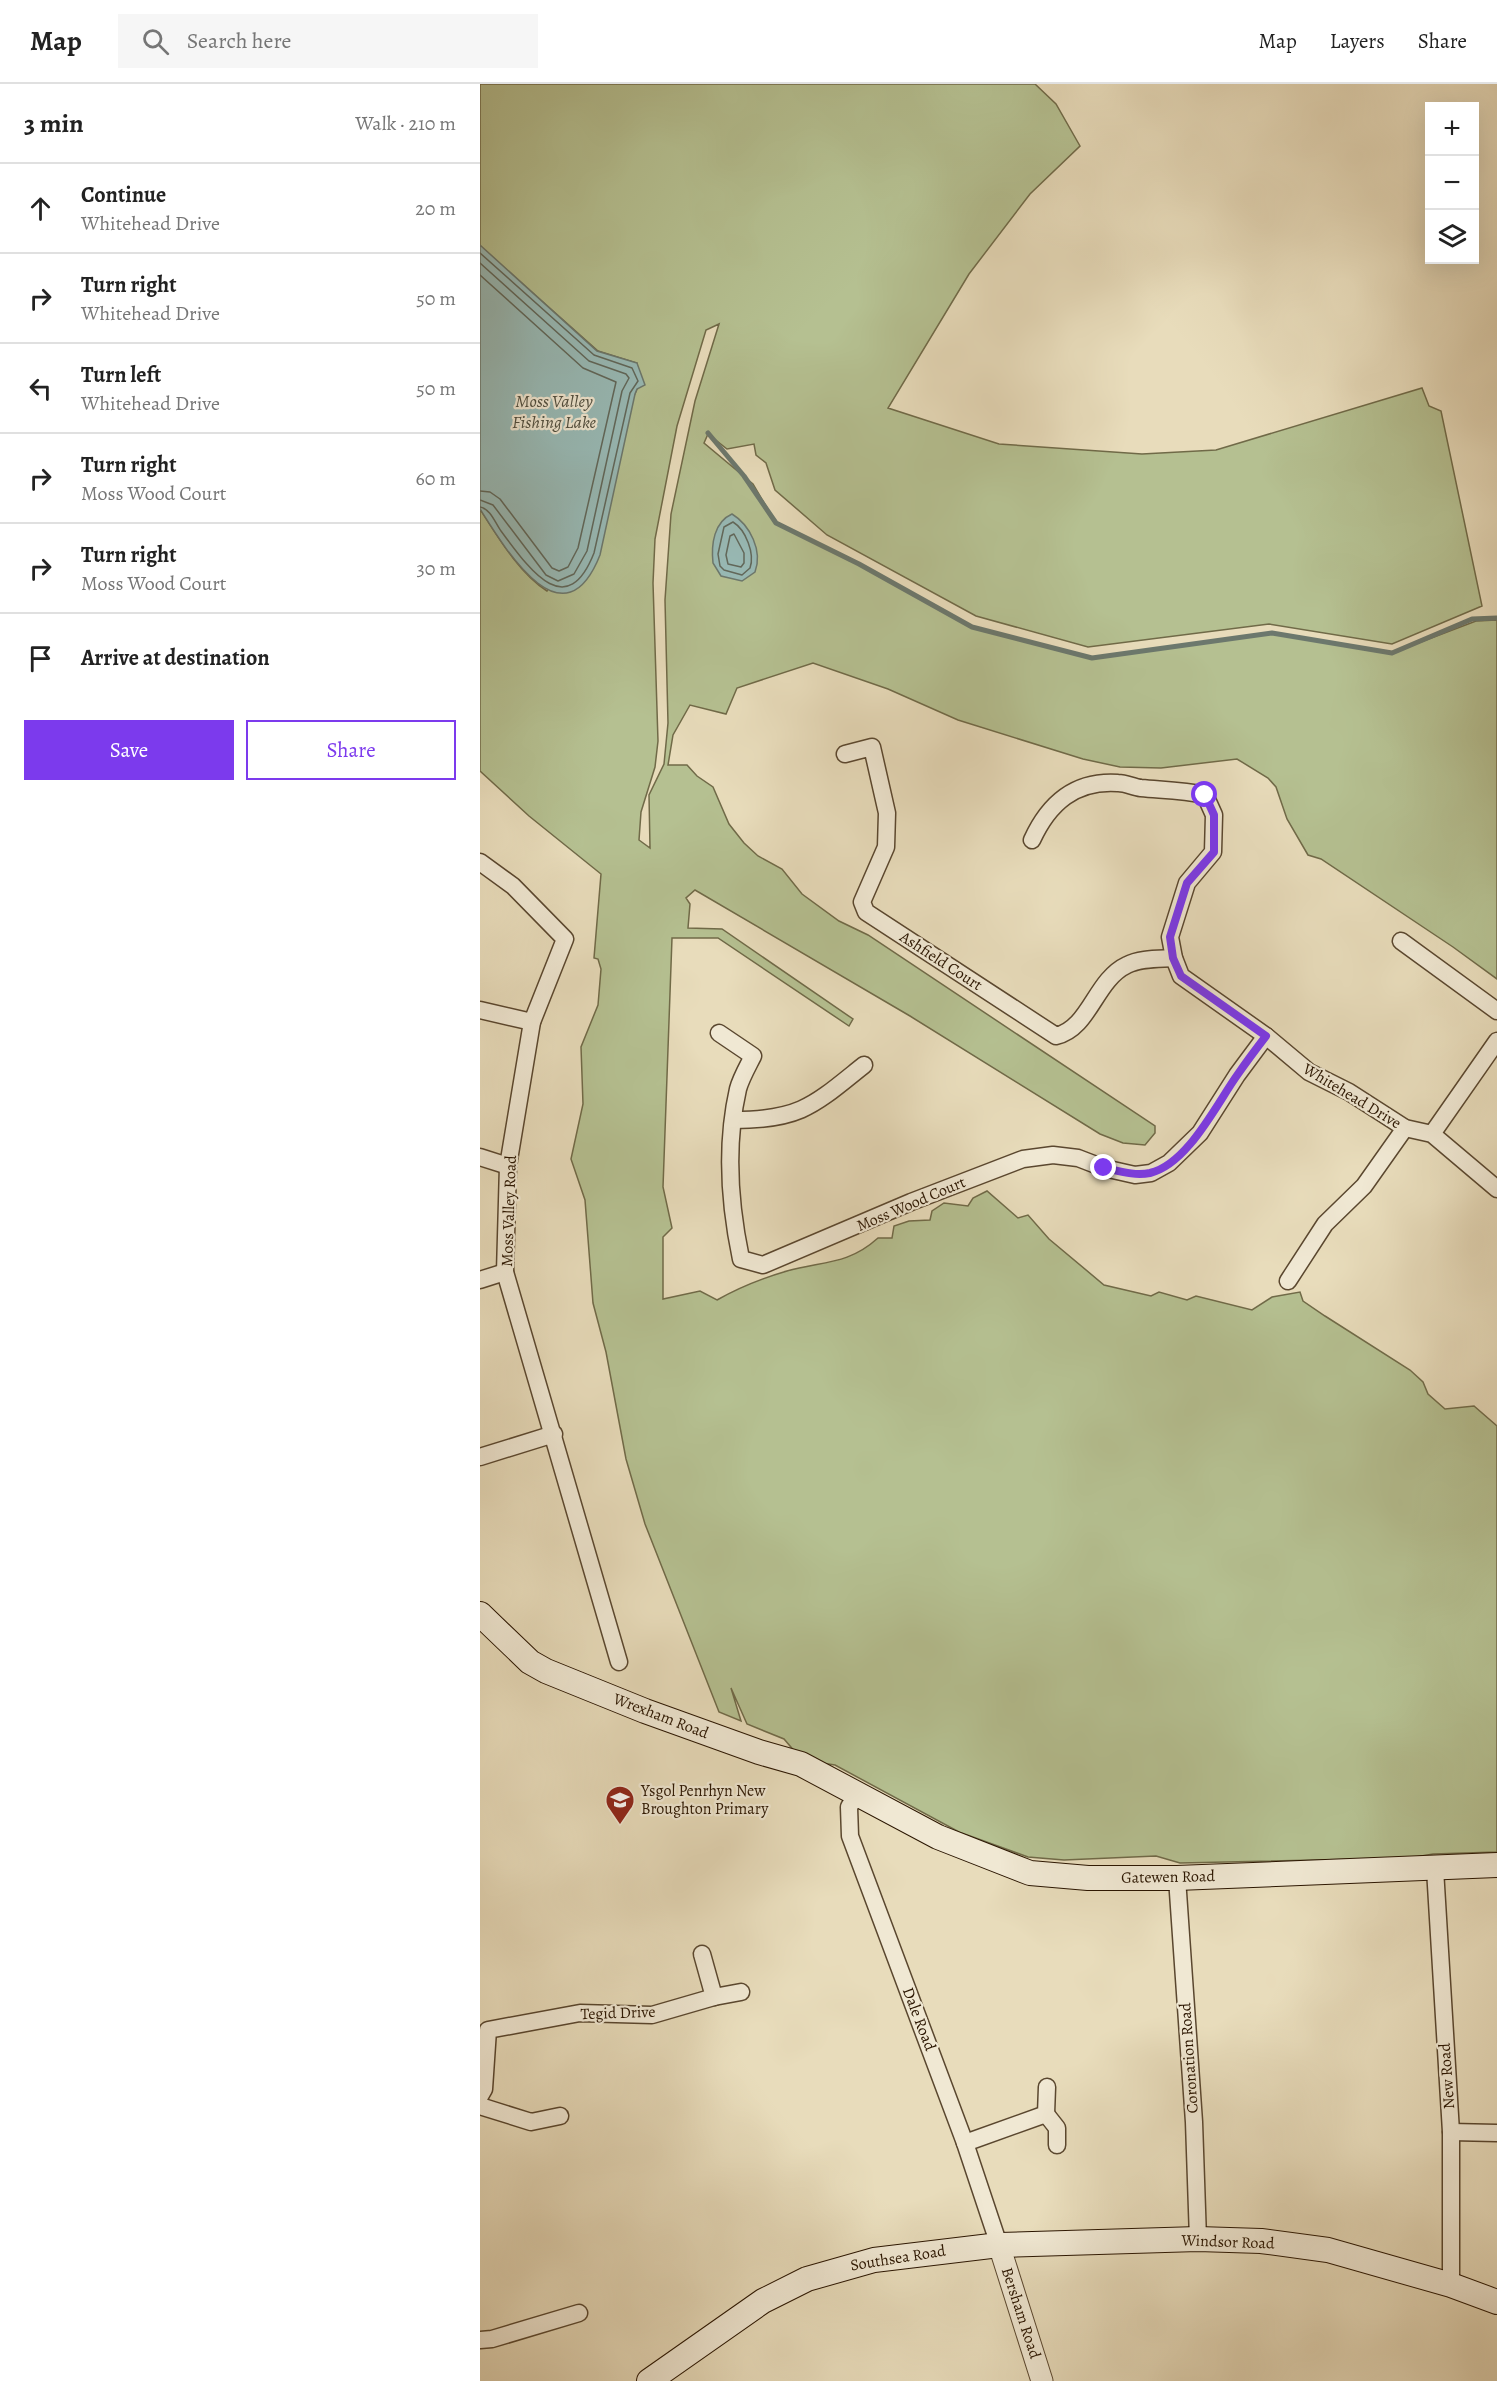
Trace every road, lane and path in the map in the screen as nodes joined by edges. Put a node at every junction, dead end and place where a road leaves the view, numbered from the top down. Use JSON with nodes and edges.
{"nodes":[{"id":1,"x":845,"y":754,"type":"dead end"},
{"id":2,"x":1032,"y":840,"type":"dead end"},
{"id":3,"x":480,"y":862,"type":"edge"},
{"id":4,"x":1401,"y":941,"type":"dead end"},
{"id":5,"x":1173,"y":958,"type":"junction"},
{"id":6,"x":480,"y":1010,"type":"edge"},
{"id":7,"x":1497,"y":1011,"type":"edge"},
{"id":8,"x":532,"y":1022,"type":"junction"},
{"id":9,"x":719,"y":1033,"type":"dead end"},
{"id":10,"x":1266,"y":1036,"type":"junction"},
{"id":11,"x":1497,"y":1041,"type":"edge"},
{"id":12,"x":864,"y":1065,"type":"dead end"},
{"id":13,"x":734,"y":1119,"type":"junction"},
{"id":14,"x":1405,"y":1128,"type":"junction"},
{"id":15,"x":1432,"y":1134,"type":"junction"},
{"id":16,"x":480,"y":1157,"type":"edge"},
{"id":17,"x":508,"y":1166,"type":"junction"},
{"id":18,"x":1497,"y":1189,"type":"edge"},
{"id":19,"x":506,"y":1272,"type":"junction"},
{"id":20,"x":480,"y":1280,"type":"edge"},
{"id":21,"x":1288,"y":1281,"type":"dead end"},
{"id":22,"x":554,"y":1434,"type":"junction"},
{"id":23,"x":480,"y":1457,"type":"edge"},
{"id":24,"x":480,"y":1614,"type":"edge"},
{"id":25,"x":619,"y":1662,"type":"dead end"},
{"id":26,"x":857,"y":1794,"type":"junction"},
{"id":27,"x":1497,"y":1865,"type":"edge"},
{"id":28,"x":1435,"y":1869,"type":"junction"},
{"id":29,"x":1177,"y":1878,"type":"junction"},
{"id":30,"x":702,"y":1954,"type":"dead end"},
{"id":31,"x":741,"y":1992,"type":"dead end"},
{"id":32,"x":714,"y":1997,"type":"junction"},
{"id":33,"x":1047,"y":2087,"type":"dead end"},
{"id":34,"x":480,"y":2096,"type":"edge"},
{"id":35,"x":480,"y":2106,"type":"edge"},
{"id":36,"x":1046,"y":2114,"type":"junction"},
{"id":37,"x":560,"y":2116,"type":"dead end"},
{"id":38,"x":1451,"y":2132,"type":"junction"},
{"id":39,"x":1497,"y":2133,"type":"edge"},
{"id":40,"x":965,"y":2143,"type":"junction"},
{"id":41,"x":1057,"y":2145,"type":"dead end"},
{"id":42,"x":1198,"y":2239,"type":"junction"},
{"id":43,"x":999,"y":2245,"type":"junction"},
{"id":44,"x":1451,"y":2285,"type":"junction"},
{"id":45,"x":1497,"y":2302,"type":"edge"},
{"id":46,"x":579,"y":2313,"type":"dead end"},
{"id":47,"x":480,"y":2340,"type":"edge"},
{"id":48,"x":649,"y":2381,"type":"edge"},
{"id":49,"x":1042,"y":2381,"type":"edge"}],
"edges":[{"from":1,"to":5,"type":"street","name":"Ashfield Court"},
{"from":2,"to":5,"type":"street"},
{"from":3,"to":8,"type":"street","name":"Moss Valley Road"},
{"from":4,"to":7,"type":"street"},
{"from":5,"to":10,"type":"street","name":"Whitehead Drive"},
{"from":6,"to":8,"type":"street"},
{"from":8,"to":17,"type":"street","name":"Moss Valley Road"},
{"from":9,"to":13,"type":"street","name":"Moss Wood Court"},
{"from":10,"to":13,"type":"street","name":"Moss Wood Court"},
{"from":10,"to":14,"type":"street","name":"Whitehead Drive"},
{"from":11,"to":15,"type":"street"},
{"from":12,"to":13,"type":"street"},
{"from":14,"to":15,"type":"street","name":"Whitehead Drive"},
{"from":14,"to":21,"type":"street"},
{"from":15,"to":18,"type":"street","name":"Whitehead Drive"},
{"from":16,"to":17,"type":"street"},
{"from":17,"to":19,"type":"street","name":"Moss Valley Road"},
{"from":19,"to":20,"type":"street"},
{"from":19,"to":22,"type":"street","name":"Moss Valley Road"},
{"from":22,"to":23,"type":"street"},
{"from":22,"to":25,"type":"street","name":"Moss Valley Road"},
{"from":24,"to":26,"type":"main road","name":"Wrexham Road"},
{"from":26,"to":29,"type":"main road","name":"Gatewen Road"},
{"from":26,"to":40,"type":"street","name":"Dale Road"},
{"from":27,"to":28,"type":"main road","name":"Gatewen Road"},
{"from":28,"to":29,"type":"main road","name":"Gatewen Road"},
{"from":28,"to":38,"type":"street","name":"New Road"},
{"from":29,"to":42,"type":"street","name":"Coronation Road"},
{"from":30,"to":32,"type":"street"},
{"from":31,"to":32,"type":"street","name":"Tegid Drive"},
{"from":32,"to":34,"type":"street","name":"Tegid Drive"},
{"from":33,"to":36,"type":"street"},
{"from":35,"to":37,"type":"street"},
{"from":36,"to":40,"type":"street"},
{"from":36,"to":41,"type":"street"},
{"from":38,"to":39,"type":"street"},
{"from":38,"to":44,"type":"street","name":"New Road"},
{"from":40,"to":43,"type":"street","name":"Dale Road"},
{"from":42,"to":43,"type":"main road","name":"Windsor Road"},
{"from":42,"to":44,"type":"main road","name":"Windsor Road"},
{"from":43,"to":48,"type":"main road","name":"Southsea Road"},
{"from":43,"to":49,"type":"street","name":"Bersham Road"},
{"from":44,"to":45,"type":"main road","name":"Windsor Road"},
{"from":46,"to":47,"type":"street"}]}
